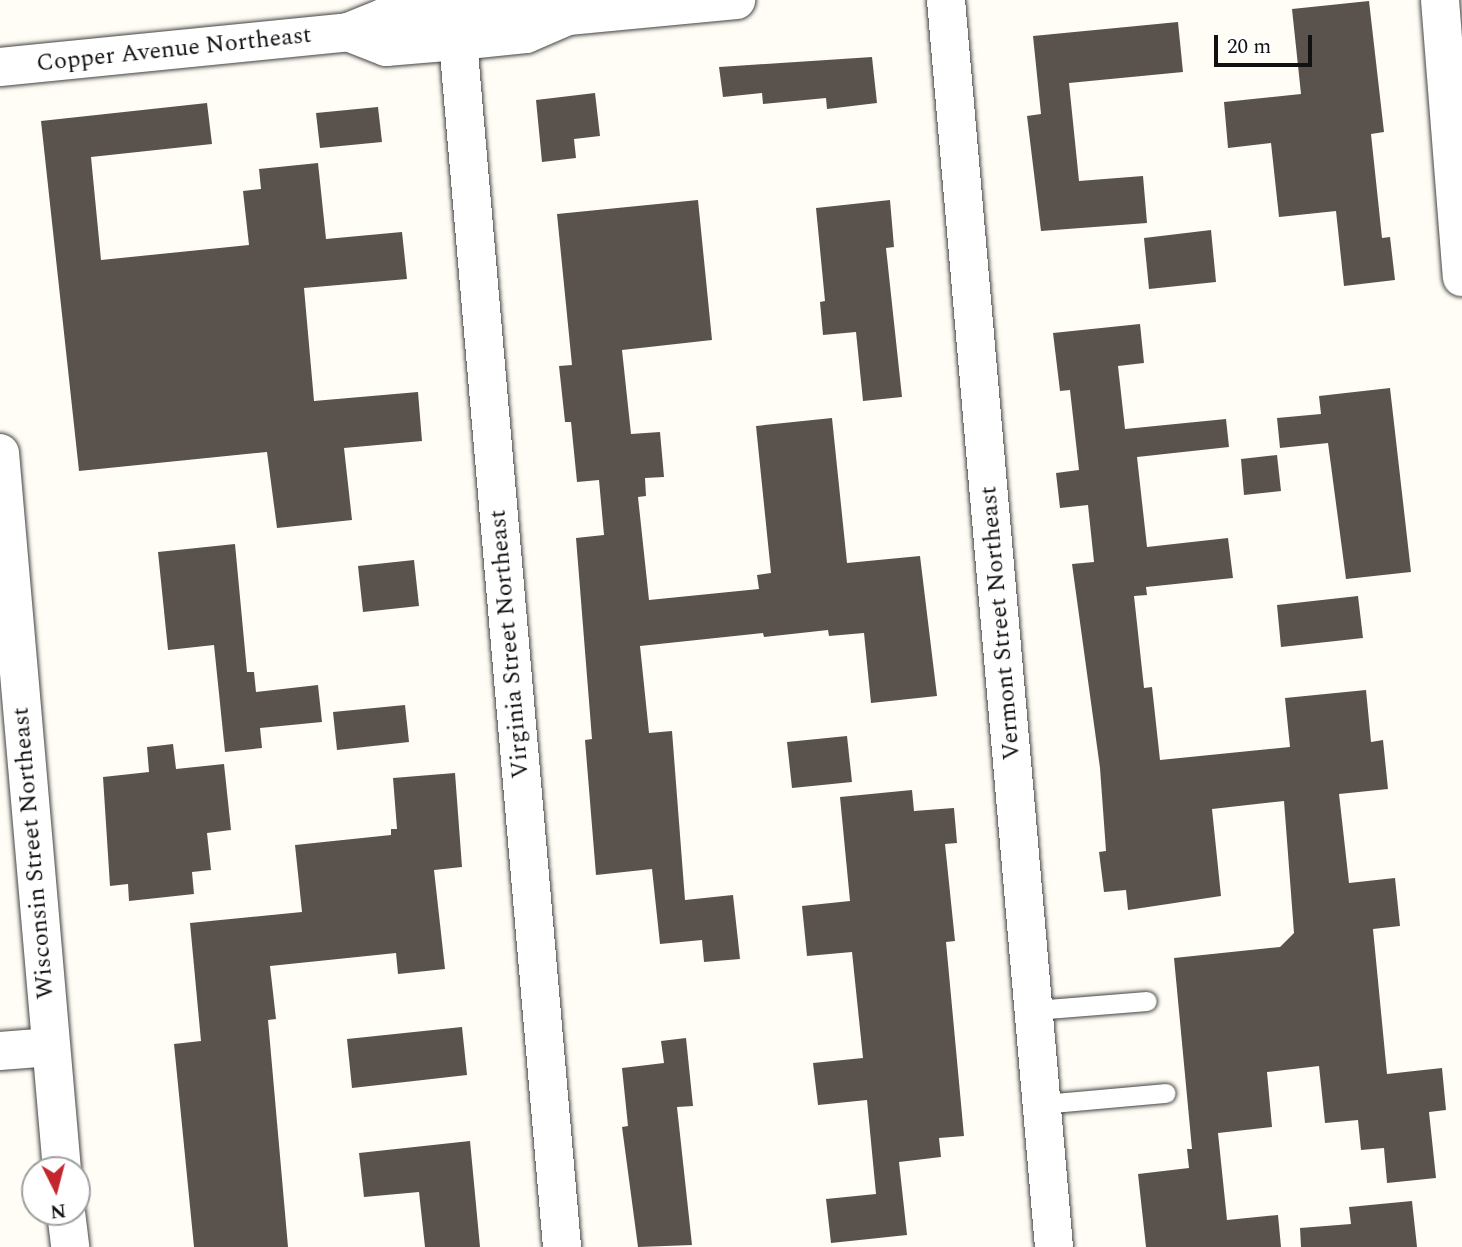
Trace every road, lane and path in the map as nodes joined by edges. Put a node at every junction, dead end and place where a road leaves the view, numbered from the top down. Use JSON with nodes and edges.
{"nodes":[{"id":1,"x":736,"y":0,"type":"edge"},
{"id":2,"x":946,"y":0,"type":"edge"},
{"id":3,"x":1440,"y":0,"type":"edge"},
{"id":4,"x":456,"y":17,"type":"edge"},
{"id":5,"x":0,"y":67,"type":"edge"},
{"id":6,"x":1462,"y":277,"type":"edge"},
{"id":7,"x":0,"y":453,"type":"edge"},
{"id":8,"x":1147,"y":1001,"type":"dead end"},
{"id":9,"x":1035,"y":1010,"type":"junction"},
{"id":10,"x":51,"y":1047,"type":"junction"},
{"id":11,"x":0,"y":1051,"type":"edge"},
{"id":12,"x":1166,"y":1093,"type":"dead end"},
{"id":13,"x":1042,"y":1104,"type":"junction"},
{"id":14,"x":61,"y":1156,"type":"edge"},
{"id":15,"x":68,"y":1226,"type":"edge"},
{"id":16,"x":70,"y":1247,"type":"edge"},
{"id":17,"x":562,"y":1247,"type":"edge"},
{"id":18,"x":1054,"y":1247,"type":"edge"}],
"edges":[{"from":1,"to":4,"type":"street","name":"Copper Avenue Northeast"},
{"from":2,"to":9,"type":"street","name":"Vermont Street Northeast"},
{"from":3,"to":6,"type":"street"},
{"from":4,"to":5,"type":"street","name":"Copper Avenue Northeast"},
{"from":4,"to":17,"type":"street","name":"Virginia Street Northeast"},
{"from":7,"to":10,"type":"street","name":"Wisconsin Street Northeast"},
{"from":8,"to":9,"type":"lane"},
{"from":9,"to":13,"type":"street","name":"Vermont Street Northeast"},
{"from":10,"to":11,"type":"street"},
{"from":10,"to":14,"type":"street","name":"Wisconsin Street Northeast"},
{"from":12,"to":13,"type":"lane"},
{"from":13,"to":18,"type":"street","name":"Vermont Street Northeast"},
{"from":15,"to":16,"type":"street"}]}
